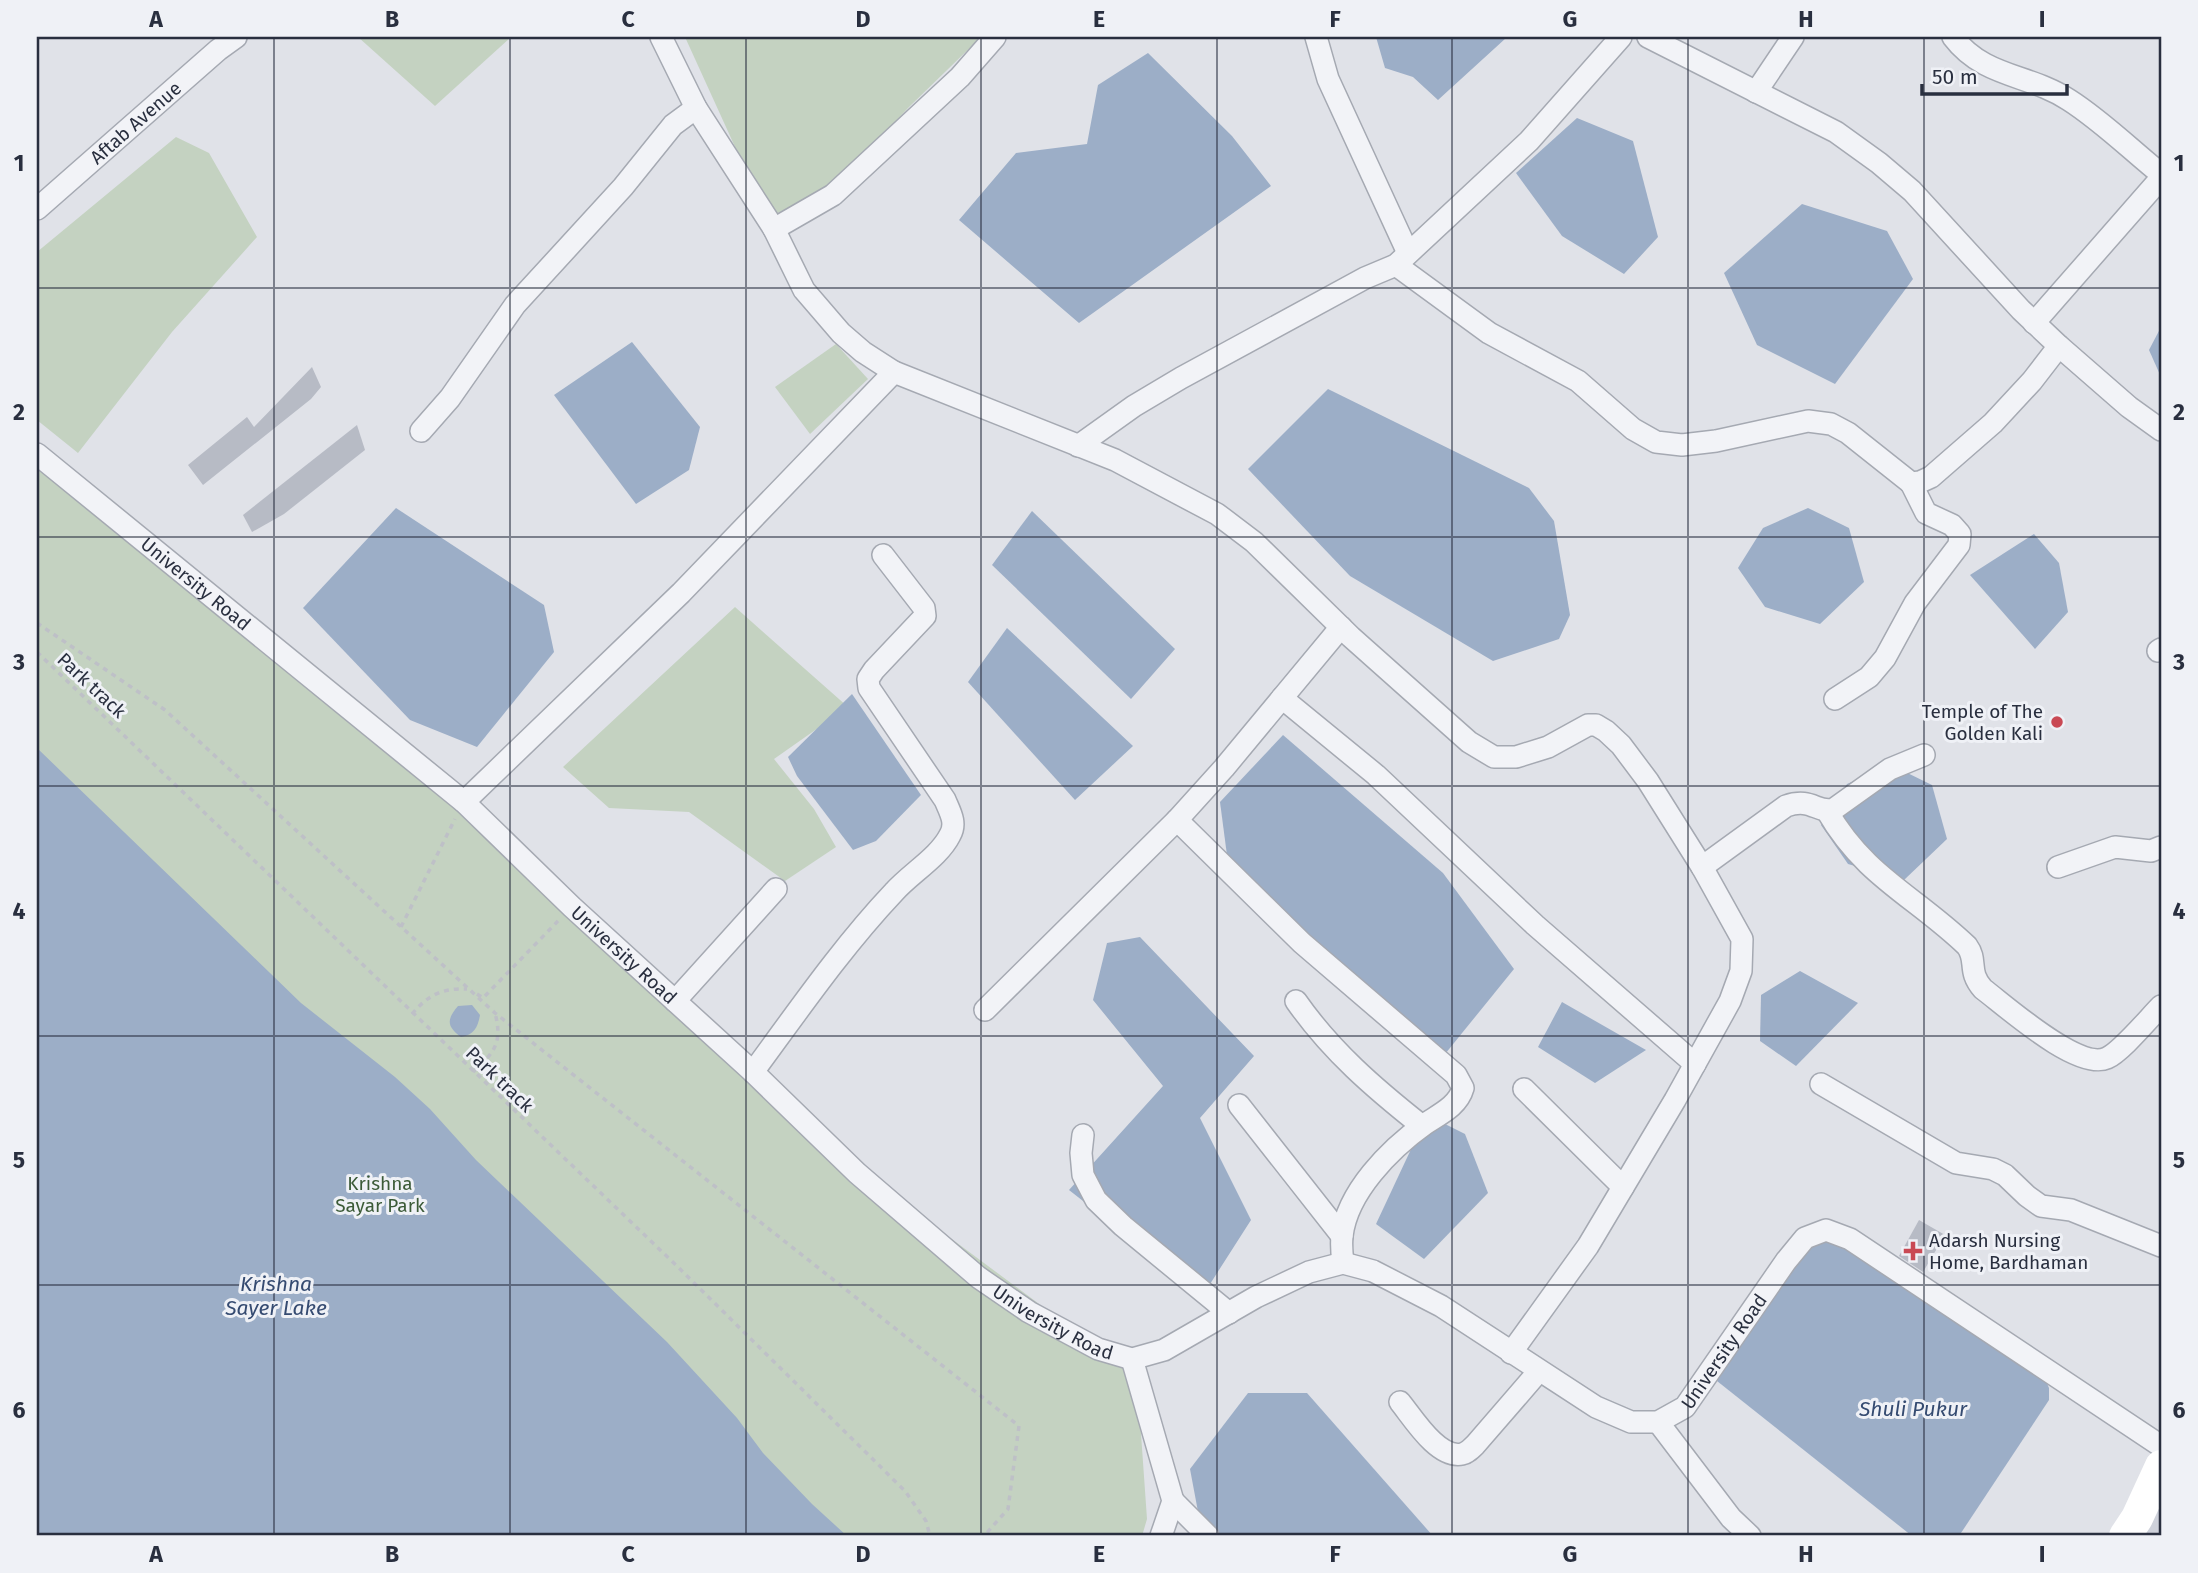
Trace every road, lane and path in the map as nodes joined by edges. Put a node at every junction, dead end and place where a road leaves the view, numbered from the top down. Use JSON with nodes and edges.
{"nodes":[{"id":1,"x":236,"y":37,"type":"edge"},
{"id":2,"x":661,"y":37,"type":"edge"},
{"id":3,"x":996,"y":37,"type":"edge"},
{"id":4,"x":1316,"y":37,"type":"edge"},
{"id":5,"x":1621,"y":37,"type":"edge"},
{"id":6,"x":1793,"y":37,"type":"edge"},
{"id":7,"x":1953,"y":37,"type":"edge"},
{"id":8,"x":1655,"y":38,"type":"edge"},
{"id":9,"x":1756,"y":92,"type":"junction"},
{"id":10,"x":696,"y":108,"type":"junction"},
{"id":11,"x":2161,"y":176,"type":"edge"},
{"id":12,"x":37,"y":209,"type":"edge"},
{"id":13,"x":774,"y":229,"type":"junction"},
{"id":14,"x":1402,"y":259,"type":"junction"},
{"id":15,"x":2034,"y":323,"type":"junction"},
{"id":16,"x":2059,"y":346,"type":"junction"},
{"id":17,"x":894,"y":372,"type":"junction"},
{"id":18,"x":2161,"y":430,"type":"edge"},
{"id":19,"x":421,"y":431,"type":"dead end"},
{"id":20,"x":1079,"y":446,"type":"junction"},
{"id":21,"x":37,"y":454,"type":"edge"},
{"id":22,"x":1911,"y":483,"type":"junction"},
{"id":23,"x":883,"y":555,"type":"dead end"},
{"id":24,"x":37,"y":623,"type":"edge"},
{"id":25,"x":1341,"y":627,"type":"junction"},
{"id":26,"x":37,"y":652,"type":"edge"},
{"id":27,"x":1282,"y":698,"type":"junction"},
{"id":28,"x":1835,"y":698,"type":"dead end"},
{"id":29,"x":1924,"y":755,"type":"dead end"},
{"id":30,"x":464,"y":802,"type":"junction"},
{"id":31,"x":1827,"y":811,"type":"junction"},
{"id":32,"x":1177,"y":820,"type":"junction"},
{"id":33,"x":2161,"y":847,"type":"edge"},
{"id":34,"x":1702,"y":867,"type":"junction"},
{"id":35,"x":2058,"y":867,"type":"dead end"},
{"id":36,"x":776,"y":889,"type":"dead end"},
{"id":37,"x":572,"y":907,"type":"junction"},
{"id":38,"x":401,"y":927,"type":"junction"},
{"id":39,"x":470,"y":991,"type":"junction"},
{"id":40,"x":483,"y":998,"type":"junction"},
{"id":41,"x":675,"y":1001,"type":"junction"},
{"id":42,"x":1296,"y":1001,"type":"dead end"},
{"id":43,"x":2161,"y":1006,"type":"edge"},
{"id":44,"x":985,"y":1010,"type":"dead end"},
{"id":45,"x":495,"y":1013,"type":"junction"},
{"id":46,"x":412,"y":1014,"type":"junction"},
{"id":47,"x":1695,"y":1064,"type":"junction"},
{"id":48,"x":473,"y":1072,"type":"junction"},
{"id":49,"x":753,"y":1072,"type":"junction"},
{"id":50,"x":1821,"y":1084,"type":"dead end"},
{"id":51,"x":1524,"y":1088,"type":"dead end"},
{"id":52,"x":1239,"y":1105,"type":"dead end"},
{"id":53,"x":1422,"y":1126,"type":"junction"},
{"id":54,"x":1083,"y":1135,"type":"dead end"},
{"id":55,"x":1623,"y":1187,"type":"junction"},
{"id":56,"x":1342,"y":1236,"type":"junction"},
{"id":57,"x":2161,"y":1246,"type":"edge"},
{"id":58,"x":1343,"y":1263,"type":"junction"},
{"id":59,"x":1229,"y":1313,"type":"junction"},
{"id":60,"x":1511,"y":1353,"type":"junction"},
{"id":61,"x":1132,"y":1359,"type":"junction"},
{"id":62,"x":1539,"y":1371,"type":"junction"},
{"id":63,"x":1400,"y":1402,"type":"dead end"},
{"id":64,"x":1658,"y":1422,"type":"junction"},
{"id":65,"x":2161,"y":1446,"type":"edge"},
{"id":66,"x":2161,"y":1466,"type":"edge"},
{"id":67,"x":1173,"y":1501,"type":"junction"},
{"id":68,"x":930,"y":1536,"type":"edge"},
{"id":69,"x":984,"y":1536,"type":"edge"},
{"id":70,"x":1161,"y":1536,"type":"edge"},
{"id":71,"x":1208,"y":1536,"type":"edge"},
{"id":72,"x":1749,"y":1536,"type":"edge"},
{"id":73,"x":2125,"y":1536,"type":"edge"}],
"edges":[{"from":1,"to":12,"type":"street","name":"Aftab Avenue"},
{"from":2,"to":10,"type":"street"},
{"from":3,"to":13,"type":"street"},
{"from":4,"to":14,"type":"street"},
{"from":5,"to":14,"type":"street"},
{"from":6,"to":9,"type":"street"},
{"from":7,"to":11,"type":"street"},
{"from":8,"to":9,"type":"street"},
{"from":9,"to":15,"type":"street"},
{"from":10,"to":13,"type":"street"},
{"from":10,"to":19,"type":"street"},
{"from":11,"to":15,"type":"street"},
{"from":13,"to":17,"type":"street"},
{"from":14,"to":20,"type":"street"},
{"from":14,"to":22,"type":"street"},
{"from":15,"to":16,"type":"street"},
{"from":16,"to":18,"type":"street"},
{"from":16,"to":22,"type":"street"},
{"from":17,"to":20,"type":"street"},
{"from":17,"to":30,"type":"street"},
{"from":20,"to":25,"type":"street"},
{"from":21,"to":30,"type":"street","name":"University Road"},
{"from":22,"to":28,"type":"street"},
{"from":23,"to":49,"type":"street"},
{"from":24,"to":38,"type":"path"},
{"from":25,"to":27,"type":"street"},
{"from":25,"to":34,"type":"street"},
{"from":26,"to":46,"type":"path","name":"Park track"},
{"from":27,"to":32,"type":"street"},
{"from":27,"to":47,"type":"street"},
{"from":29,"to":31,"type":"street"},
{"from":30,"to":37,"type":"street","name":"University Road"},
{"from":30,"to":38,"type":"path"},
{"from":31,"to":34,"type":"street"},
{"from":31,"to":43,"type":"street"},
{"from":32,"to":44,"type":"street"},
{"from":32,"to":53,"type":"street"},
{"from":33,"to":35,"type":"street"},
{"from":34,"to":47,"type":"street"},
{"from":36,"to":41,"type":"street"},
{"from":37,"to":40,"type":"path"},
{"from":37,"to":41,"type":"street","name":"University Road"},
{"from":38,"to":39,"type":"path"},
{"from":39,"to":40,"type":"path"},
{"from":39,"to":45,"type":"path"},
{"from":39,"to":46,"type":"path"},
{"from":40,"to":45,"type":"path"},
{"from":41,"to":49,"type":"street","name":"University Road"},
{"from":42,"to":53,"type":"street"},
{"from":45,"to":48,"type":"path"},
{"from":45,"to":69,"type":"path"},
{"from":46,"to":48,"type":"path","name":"Park track"},
{"from":47,"to":55,"type":"street"},
{"from":48,"to":68,"type":"path","name":"Park track"},
{"from":49,"to":61,"type":"street","name":"University Road"},
{"from":50,"to":57,"type":"street"},
{"from":51,"to":55,"type":"street"},
{"from":52,"to":56,"type":"street"},
{"from":53,"to":56,"type":"street"},
{"from":54,"to":59,"type":"street"},
{"from":55,"to":60,"type":"street"},
{"from":56,"to":58,"type":"street"},
{"from":58,"to":59,"type":"street","name":"University Road"},
{"from":58,"to":60,"type":"street","name":"University Road"},
{"from":59,"to":61,"type":"street","name":"University Road"},
{"from":60,"to":62,"type":"street","name":"University Road"},
{"from":61,"to":67,"type":"street"},
{"from":62,"to":63,"type":"street"},
{"from":62,"to":64,"type":"street","name":"University Road"},
{"from":64,"to":65,"type":"street","name":"University Road"},
{"from":64,"to":72,"type":"street"},
{"from":66,"to":73,"type":"main road"},
{"from":67,"to":70,"type":"street"},
{"from":67,"to":71,"type":"street"}]}
